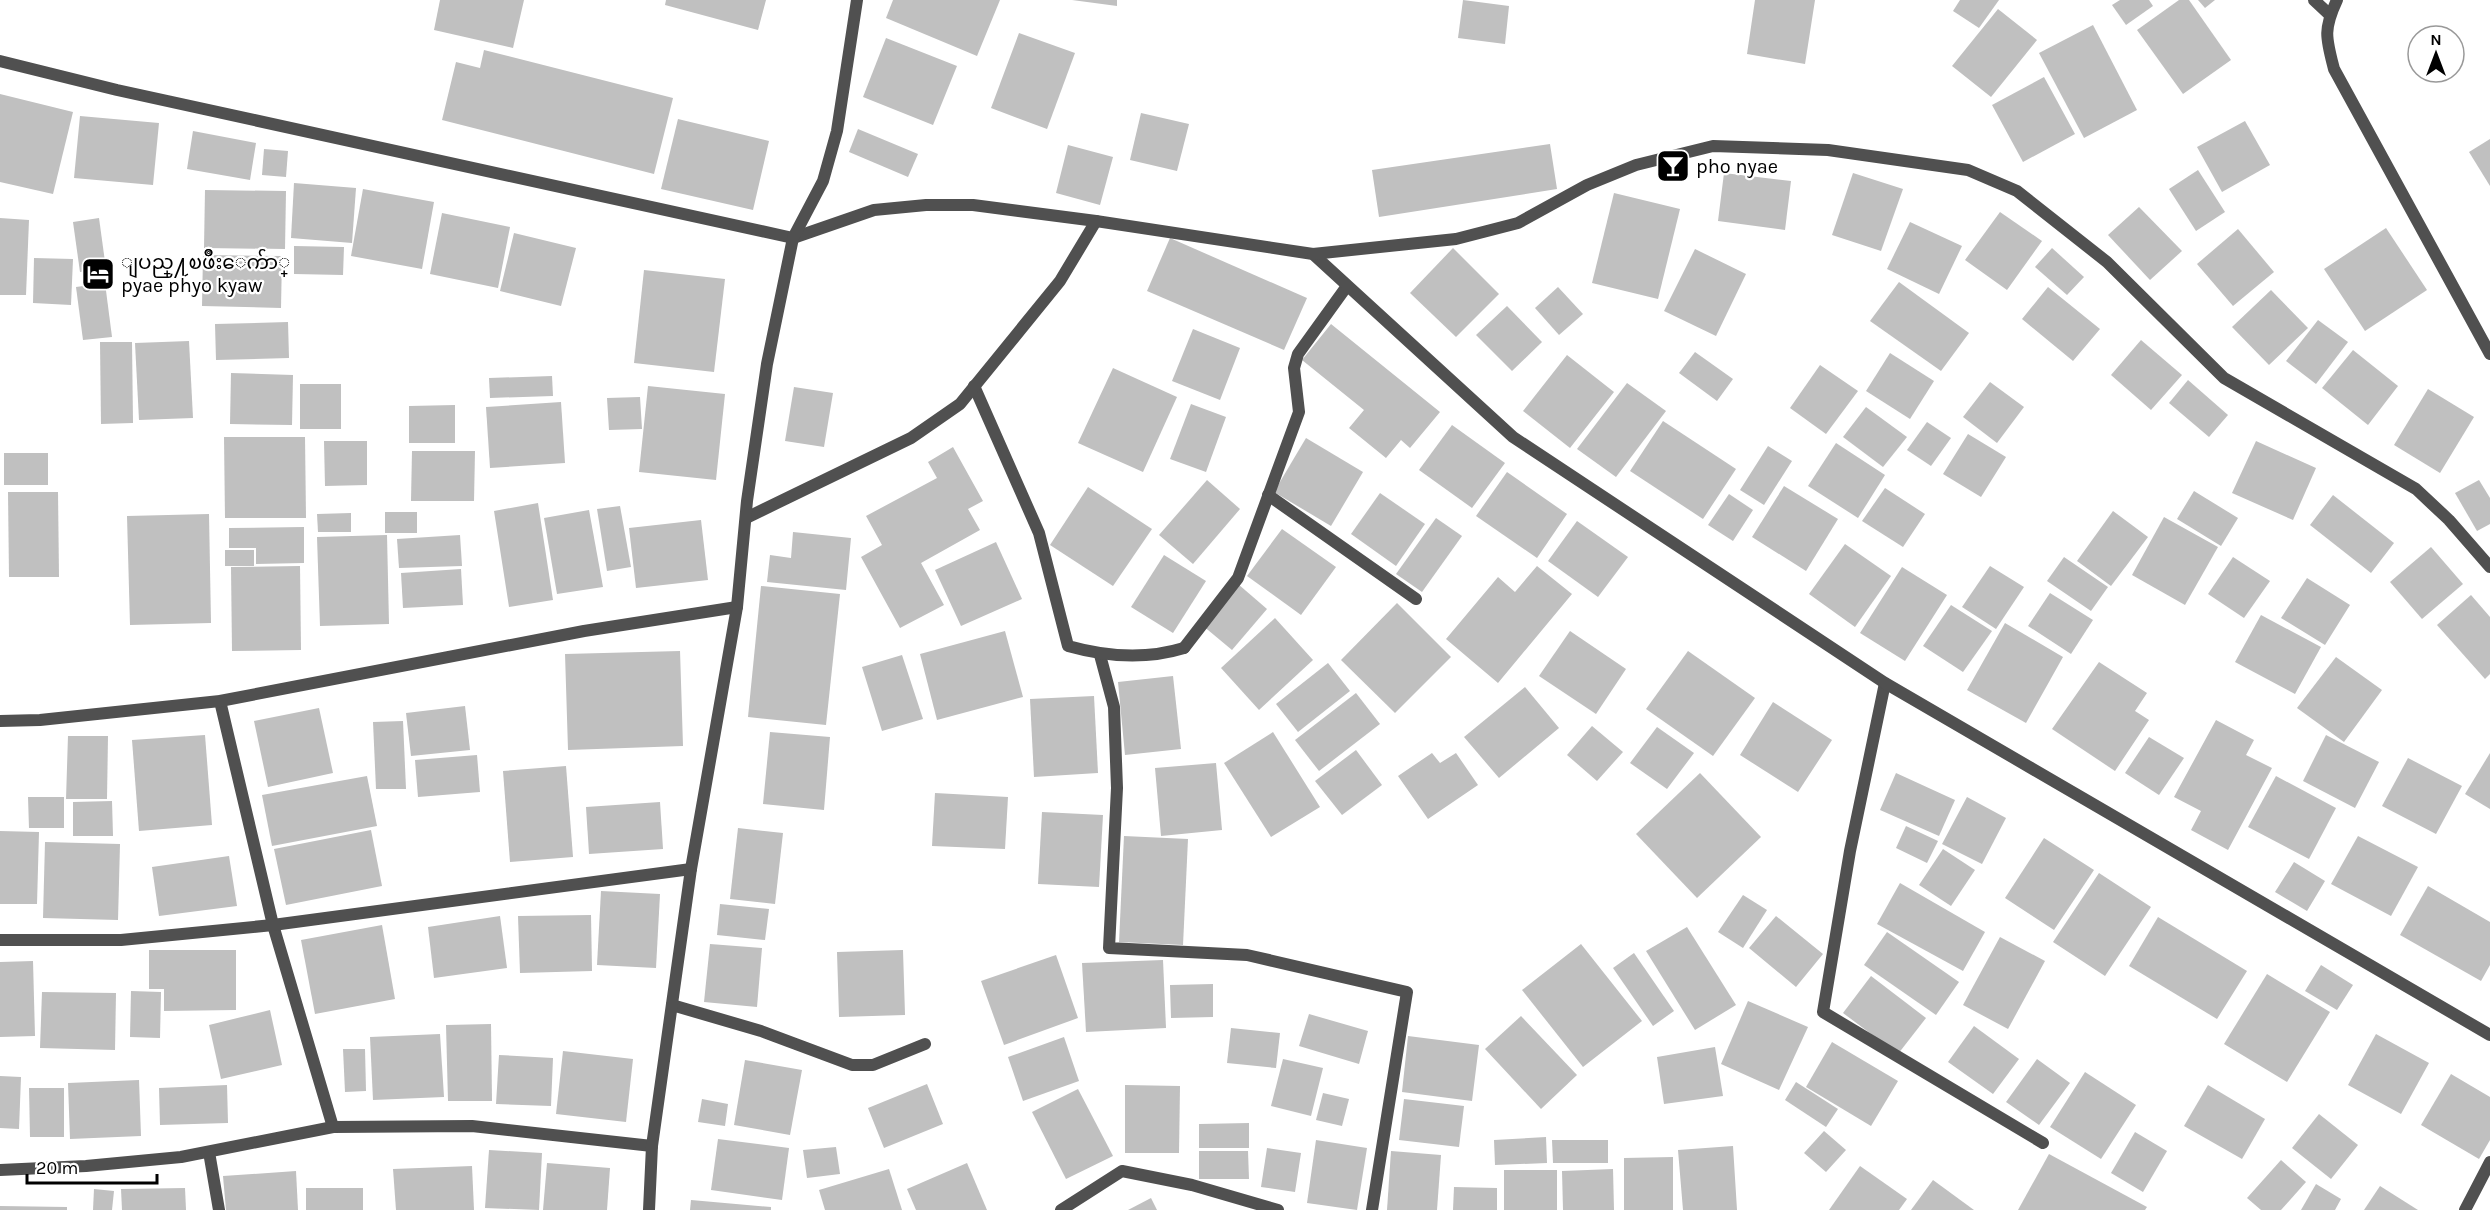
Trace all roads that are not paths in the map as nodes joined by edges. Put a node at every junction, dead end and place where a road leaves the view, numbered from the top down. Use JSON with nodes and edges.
{"nodes":[{"id":1,"x":857,"y":0,"type":"edge"},
{"id":2,"x":2314,"y":0,"type":"edge"},
{"id":3,"x":2337,"y":0,"type":"edge"},
{"id":4,"x":2330,"y":15,"type":"junction"},
{"id":5,"x":0,"y":60,"type":"edge"},
{"id":6,"x":1096,"y":221,"type":"junction"},
{"id":7,"x":794,"y":238,"type":"junction"},
{"id":8,"x":1313,"y":254,"type":"junction"},
{"id":9,"x":1347,"y":286,"type":"junction"},
{"id":10,"x":2490,"y":354,"type":"edge"},
{"id":11,"x":974,"y":386,"type":"junction"},
{"id":12,"x":1268,"y":495,"type":"junction"},
{"id":13,"x":746,"y":518,"type":"junction"},
{"id":14,"x":2490,"y":567,"type":"edge"},
{"id":15,"x":1416,"y":599,"type":"dead end"},
{"id":16,"x":737,"y":607,"type":"junction"},
{"id":17,"x":1101,"y":655,"type":"junction"},
{"id":18,"x":1884,"y":683,"type":"junction"},
{"id":19,"x":220,"y":701,"type":"junction"},
{"id":20,"x":0,"y":721,"type":"edge"},
{"id":21,"x":691,"y":869,"type":"junction"},
{"id":22,"x":273,"y":925,"type":"junction"},
{"id":23,"x":0,"y":940,"type":"edge"},
{"id":24,"x":672,"y":1005,"type":"junction"},
{"id":25,"x":2490,"y":1035,"type":"edge"},
{"id":26,"x":925,"y":1044,"type":"dead end"},
{"id":27,"x":333,"y":1127,"type":"junction"},
{"id":28,"x":2043,"y":1143,"type":"dead end"},
{"id":29,"x":652,"y":1146,"type":"junction"},
{"id":30,"x":209,"y":1152,"type":"junction"},
{"id":31,"x":2490,"y":1162,"type":"edge"},
{"id":32,"x":0,"y":1170,"type":"edge"},
{"id":33,"x":219,"y":1210,"type":"edge"},
{"id":34,"x":649,"y":1210,"type":"edge"},
{"id":35,"x":1061,"y":1210,"type":"edge"},
{"id":36,"x":1278,"y":1210,"type":"edge"},
{"id":37,"x":1372,"y":1210,"type":"edge"},
{"id":38,"x":2464,"y":1210,"type":"edge"}],
"edges":[{"from":1,"to":7,"type":"street"},
{"from":2,"to":4,"type":"street"},
{"from":3,"to":4,"type":"street"},
{"from":4,"to":10,"type":"street"},
{"from":5,"to":7,"type":"street"},
{"from":6,"to":7,"type":"street"},
{"from":6,"to":8,"type":"street"},
{"from":6,"to":11,"type":"street"},
{"from":7,"to":13,"type":"street"},
{"from":8,"to":9,"type":"street"},
{"from":8,"to":14,"type":"street"},
{"from":9,"to":12,"type":"street"},
{"from":9,"to":18,"type":"street"},
{"from":11,"to":13,"type":"street"},
{"from":11,"to":17,"type":"street"},
{"from":12,"to":15,"type":"street"},
{"from":12,"to":17,"type":"street"},
{"from":13,"to":16,"type":"street"},
{"from":16,"to":19,"type":"street"},
{"from":16,"to":21,"type":"street"},
{"from":17,"to":37,"type":"street"},
{"from":18,"to":25,"type":"street"},
{"from":18,"to":28,"type":"street"},
{"from":19,"to":20,"type":"street"},
{"from":19,"to":22,"type":"street"},
{"from":21,"to":22,"type":"street"},
{"from":21,"to":24,"type":"street"},
{"from":22,"to":23,"type":"street"},
{"from":22,"to":27,"type":"street"},
{"from":24,"to":26,"type":"street"},
{"from":24,"to":29,"type":"street"},
{"from":27,"to":29,"type":"street"},
{"from":27,"to":30,"type":"street"},
{"from":29,"to":34,"type":"street"},
{"from":30,"to":32,"type":"street"},
{"from":30,"to":33,"type":"street"},
{"from":31,"to":38,"type":"street"},
{"from":35,"to":36,"type":"street"}]}
